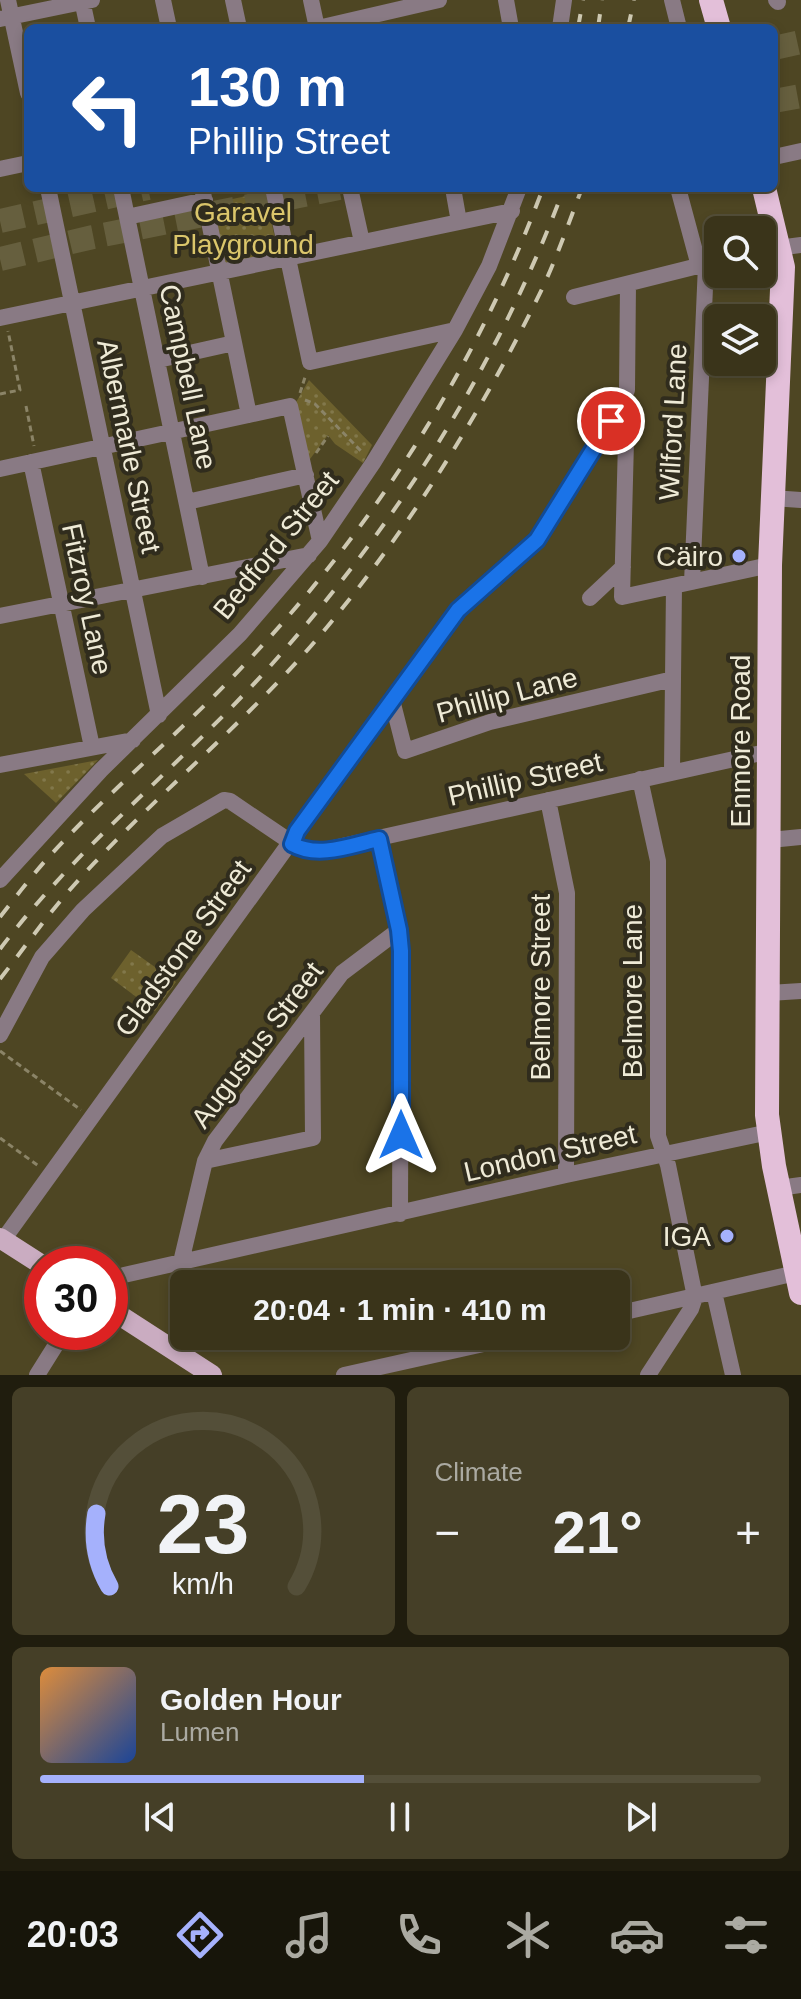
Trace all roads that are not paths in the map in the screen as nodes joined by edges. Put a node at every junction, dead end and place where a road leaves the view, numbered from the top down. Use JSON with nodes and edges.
{"nodes":[{"id":1,"x":163,"y":0,"type":"edge"},
{"id":2,"x":233,"y":0,"type":"edge"},
{"id":3,"x":311,"y":0,"type":"edge"},
{"id":4,"x":439,"y":0,"type":"edge"},
{"id":5,"x":506,"y":0,"type":"edge"},
{"id":6,"x":564,"y":0,"type":"edge"},
{"id":7,"x":672,"y":0,"type":"edge"},
{"id":8,"x":711,"y":0,"type":"edge"},
{"id":9,"x":86,"y":1,"type":"edge"},
{"id":10,"x":7,"y":12,"type":"edge"},
{"id":11,"x":88,"y":24,"type":"edge"},
{"id":12,"x":168,"y":24,"type":"edge"},
{"id":13,"x":238,"y":24,"type":"edge"},
{"id":14,"x":316,"y":24,"type":"edge"},
{"id":15,"x":334,"y":24,"type":"edge"},
{"id":16,"x":510,"y":24,"type":"edge"},
{"id":17,"x":561,"y":24,"type":"edge"},
{"id":18,"x":678,"y":24,"type":"edge"},
{"id":19,"x":718,"y":24,"type":"edge"},
{"id":20,"x":24,"y":78,"type":"edge"},
{"id":21,"x":801,"y":151,"type":"edge"},
{"id":22,"x":778,"y":156,"type":"edge"},
{"id":23,"x":24,"y":164,"type":"edge"},
{"id":24,"x":0,"y":169,"type":"edge"},
{"id":25,"x":49,"y":192,"type":"edge"},
{"id":26,"x":122,"y":192,"type":"edge"},
{"id":27,"x":274,"y":192,"type":"edge"},
{"id":28,"x":351,"y":192,"type":"edge"},
{"id":29,"x":454,"y":192,"type":"edge"},
{"id":30,"x":518,"y":192,"type":"edge"},
{"id":31,"x":680,"y":192,"type":"edge"},
{"id":32,"x":765,"y":192,"type":"edge"},
{"id":33,"x":203,"y":194,"type":"edge"},
{"id":34,"x":512,"y":211,"type":"junction"},
{"id":35,"x":127,"y":217,"type":"junction"},
{"id":36,"x":459,"y":222,"type":"junction"},
{"id":37,"x":362,"y":242,"type":"junction"},
{"id":38,"x":781,"y":248,"type":"edge"},
{"id":39,"x":704,"y":256,"type":"edge"},
{"id":40,"x":288,"y":258,"type":"junction"},
{"id":41,"x":704,"y":265,"type":"edge"},
{"id":42,"x":220,"y":272,"type":"junction"},
{"id":43,"x":628,"y":284,"type":"junction"},
{"id":44,"x":706,"y":288,"type":"edge"},
{"id":45,"x":142,"y":289,"type":"junction"},
{"id":46,"x":574,"y":297,"type":"dead end"},
{"id":47,"x":72,"y":302,"type":"junction"},
{"id":48,"x":2,"y":317,"type":"edge"},
{"id":49,"x":455,"y":330,"type":"junction"},
{"id":50,"x":234,"y":343,"type":"junction"},
{"id":51,"x":158,"y":360,"type":"junction"},
{"id":52,"x":249,"y":415,"type":"junction"},
{"id":53,"x":611,"y":421,"type":"junction"},
{"id":54,"x":173,"y":432,"type":"junction"},
{"id":55,"x":103,"y":447,"type":"junction"},
{"id":56,"x":34,"y":462,"type":"junction"},
{"id":57,"x":0,"y":469,"type":"edge"},
{"id":58,"x":306,"y":475,"type":"junction"},
{"id":59,"x":772,"y":498,"type":"junction"},
{"id":60,"x":801,"y":500,"type":"edge"},
{"id":61,"x":187,"y":502,"type":"junction"},
{"id":62,"x":315,"y":548,"type":"junction"},
{"id":63,"x":770,"y":565,"type":"junction"},
{"id":64,"x":623,"y":567,"type":"junction"},
{"id":65,"x":202,"y":577,"type":"junction"},
{"id":66,"x":692,"y":582,"type":"junction"},
{"id":67,"x":674,"y":586,"type":"junction"},
{"id":68,"x":133,"y":590,"type":"junction"},
{"id":69,"x":590,"y":598,"type":"dead end"},
{"id":70,"x":61,"y":604,"type":"junction"},
{"id":71,"x":0,"y":616,"type":"edge"},
{"id":72,"x":673,"y":679,"type":"junction"},
{"id":73,"x":392,"y":700,"type":"junction"},
{"id":74,"x":159,"y":715,"type":"junction"},
{"id":75,"x":133,"y":740,"type":"junction"},
{"id":76,"x":92,"y":747,"type":"junction"},
{"id":77,"x":770,"y":751,"type":"junction"},
{"id":78,"x":0,"y":765,"type":"edge"},
{"id":79,"x":672,"y":771,"type":"junction"},
{"id":80,"x":640,"y":779,"type":"junction"},
{"id":81,"x":548,"y":800,"type":"junction"},
{"id":82,"x":801,"y":837,"type":"edge"},
{"id":83,"x":379,"y":839,"type":"junction"},
{"id":84,"x":770,"y":840,"type":"junction"},
{"id":85,"x":292,"y":844,"type":"junction"},
{"id":86,"x":0,"y":880,"type":"edge"},
{"id":87,"x":399,"y":930,"type":"junction"},
{"id":88,"x":801,"y":991,"type":"edge"},
{"id":89,"x":769,"y":993,"type":"junction"},
{"id":90,"x":312,"y":1013,"type":"junction"},
{"id":91,"x":0,"y":1035,"type":"edge"},
{"id":92,"x":769,"y":1132,"type":"junction"},
{"id":93,"x":664,"y":1154,"type":"junction"},
{"id":94,"x":205,"y":1161,"type":"junction"},
{"id":95,"x":566,"y":1175,"type":"junction"},
{"id":96,"x":790,"y":1186,"type":"edge"},
{"id":97,"x":400,"y":1214,"type":"junction"},
{"id":98,"x":2,"y":1239,"type":"edge"},
{"id":99,"x":24,"y":1253,"type":"edge"},
{"id":100,"x":181,"y":1262,"type":"junction"},
{"id":101,"x":128,"y":1274,"type":"edge"},
{"id":102,"x":798,"y":1283,"type":"edge"},
{"id":103,"x":714,"y":1292,"type":"junction"},
{"id":104,"x":695,"y":1297,"type":"junction"},
{"id":105,"x":630,"y":1311,"type":"edge"},
{"id":106,"x":128,"y":1321,"type":"edge"},
{"id":107,"x":53,"y":1350,"type":"edge"},
{"id":108,"x":456,"y":1350,"type":"edge"},
{"id":109,"x":37,"y":1375,"type":"edge"},
{"id":110,"x":212,"y":1375,"type":"edge"},
{"id":111,"x":344,"y":1375,"type":"edge"},
{"id":112,"x":648,"y":1375,"type":"edge"},
{"id":113,"x":733,"y":1375,"type":"edge"}],
"edges":[{"from":1,"to":12,"type":"street"},
{"from":2,"to":13,"type":"street"},
{"from":3,"to":14,"type":"street"},
{"from":4,"to":15,"type":"street"},
{"from":5,"to":16,"type":"street"},
{"from":6,"to":17,"type":"street"},
{"from":7,"to":18,"type":"street"},
{"from":8,"to":19,"type":"highway"},
{"from":9,"to":10,"type":"street"},
{"from":9,"to":11,"type":"street"},
{"from":10,"to":20,"type":"street"},
{"from":21,"to":22,"type":"street"},
{"from":23,"to":24,"type":"street"},
{"from":25,"to":47,"type":"street","name":"Albermarle Street"},
{"from":26,"to":35,"type":"street","name":"Campbell Lane"},
{"from":27,"to":40,"type":"street"},
{"from":28,"to":37,"type":"street"},
{"from":29,"to":36,"type":"street"},
{"from":30,"to":34,"type":"street","name":"Bedford Street"},
{"from":31,"to":39,"type":"street","name":"Wilford Lane"},
{"from":32,"to":38,"type":"highway","name":"Enmore Road"},
{"from":33,"to":35,"type":"street"},
{"from":33,"to":42,"type":"street"},
{"from":34,"to":36,"type":"street"},
{"from":34,"to":49,"type":"street","name":"Bedford Street"},
{"from":35,"to":45,"type":"street","name":"Campbell Lane"},
{"from":36,"to":37,"type":"street"},
{"from":37,"to":40,"type":"street"},
{"from":38,"to":59,"type":"highway","name":"Enmore Road"},
{"from":40,"to":42,"type":"street"},
{"from":40,"to":49,"type":"street"},
{"from":41,"to":43,"type":"street"},
{"from":42,"to":45,"type":"street"},
{"from":42,"to":50,"type":"street"},
{"from":43,"to":46,"type":"street"},
{"from":43,"to":53,"type":"street","name":"Gladstone Street"},
{"from":44,"to":66,"type":"street","name":"Wilford Lane"},
{"from":45,"to":47,"type":"street"},
{"from":45,"to":51,"type":"street","name":"Campbell Lane"},
{"from":47,"to":48,"type":"street"},
{"from":47,"to":55,"type":"street","name":"Albermarle Street"},
{"from":49,"to":62,"type":"street","name":"Bedford Street"},
{"from":50,"to":51,"type":"street"},
{"from":50,"to":52,"type":"street"},
{"from":51,"to":54,"type":"street","name":"Campbell Lane"},
{"from":52,"to":54,"type":"street"},
{"from":52,"to":58,"type":"street"},
{"from":53,"to":64,"type":"street"},
{"from":53,"to":73,"type":"street","name":"Gladstone Street"},
{"from":54,"to":55,"type":"street"},
{"from":54,"to":61,"type":"street","name":"Campbell Lane"},
{"from":55,"to":56,"type":"street"},
{"from":55,"to":68,"type":"street","name":"Albermarle Street"},
{"from":56,"to":57,"type":"street"},
{"from":56,"to":70,"type":"street","name":"Fitzroy Lane"},
{"from":58,"to":61,"type":"street"},
{"from":58,"to":62,"type":"street"},
{"from":59,"to":60,"type":"street"},
{"from":59,"to":63,"type":"highway","name":"Enmore Road"},
{"from":61,"to":65,"type":"street","name":"Campbell Lane"},
{"from":62,"to":65,"type":"street"},
{"from":62,"to":74,"type":"street","name":"Bedford Street"},
{"from":63,"to":66,"type":"street"},
{"from":63,"to":77,"type":"highway","name":"Enmore Road"},
{"from":64,"to":67,"type":"street"},
{"from":64,"to":69,"type":"street"},
{"from":65,"to":68,"type":"street"},
{"from":66,"to":67,"type":"street"},
{"from":67,"to":72,"type":"street"},
{"from":68,"to":70,"type":"street"},
{"from":68,"to":74,"type":"street","name":"Albermarle Street"},
{"from":70,"to":71,"type":"street"},
{"from":70,"to":76,"type":"street","name":"Fitzroy Lane"},
{"from":72,"to":73,"type":"street","name":"Phillip Lane"},
{"from":72,"to":79,"type":"street"},
{"from":73,"to":85,"type":"street","name":"Gladstone Street"},
{"from":74,"to":75,"type":"street","name":"Bedford Street"},
{"from":75,"to":76,"type":"street"},
{"from":75,"to":86,"type":"street","name":"Bedford Street"},
{"from":76,"to":78,"type":"street"},
{"from":77,"to":79,"type":"street","name":"Phillip Street"},
{"from":77,"to":84,"type":"highway","name":"Enmore Road"},
{"from":79,"to":80,"type":"street","name":"Phillip Street"},
{"from":80,"to":81,"type":"street","name":"Phillip Street"},
{"from":80,"to":93,"type":"street","name":"Belmore Lane"},
{"from":81,"to":83,"type":"street","name":"Phillip Street"},
{"from":81,"to":95,"type":"street","name":"Belmore Street"},
{"from":82,"to":84,"type":"street"},
{"from":83,"to":85,"type":"street","name":"Phillip Street"},
{"from":83,"to":87,"type":"street"},
{"from":84,"to":89,"type":"highway","name":"Enmore Road"},
{"from":85,"to":91,"type":"street"},
{"from":85,"to":98,"type":"street","name":"Gladstone Street"},
{"from":87,"to":90,"type":"street","name":"Augustus Street"},
{"from":87,"to":97,"type":"street"},
{"from":88,"to":89,"type":"street"},
{"from":89,"to":92,"type":"highway","name":"Enmore Road"},
{"from":90,"to":94,"type":"street","name":"Augustus Street"},
{"from":90,"to":94,"type":"street"},
{"from":92,"to":93,"type":"street","name":"London Street"},
{"from":92,"to":96,"type":"highway","name":"Enmore Road"},
{"from":93,"to":95,"type":"street","name":"London Street"},
{"from":93,"to":104,"type":"street","name":"Belmore Lane"},
{"from":94,"to":100,"type":"street","name":"Augustus Street"},
{"from":95,"to":97,"type":"street","name":"London Street"},
{"from":96,"to":102,"type":"highway","name":"Enmore Road"},
{"from":97,"to":100,"type":"street","name":"London Street"},
{"from":98,"to":99,"type":"main road"},
{"from":100,"to":101,"type":"street","name":"London Street"},
{"from":102,"to":103,"type":"street"},
{"from":103,"to":104,"type":"street"},
{"from":103,"to":113,"type":"street"},
{"from":104,"to":105,"type":"street"},
{"from":104,"to":112,"type":"street"},
{"from":106,"to":110,"type":"main road"},
{"from":107,"to":109,"type":"street"},
{"from":108,"to":111,"type":"street"}]}
